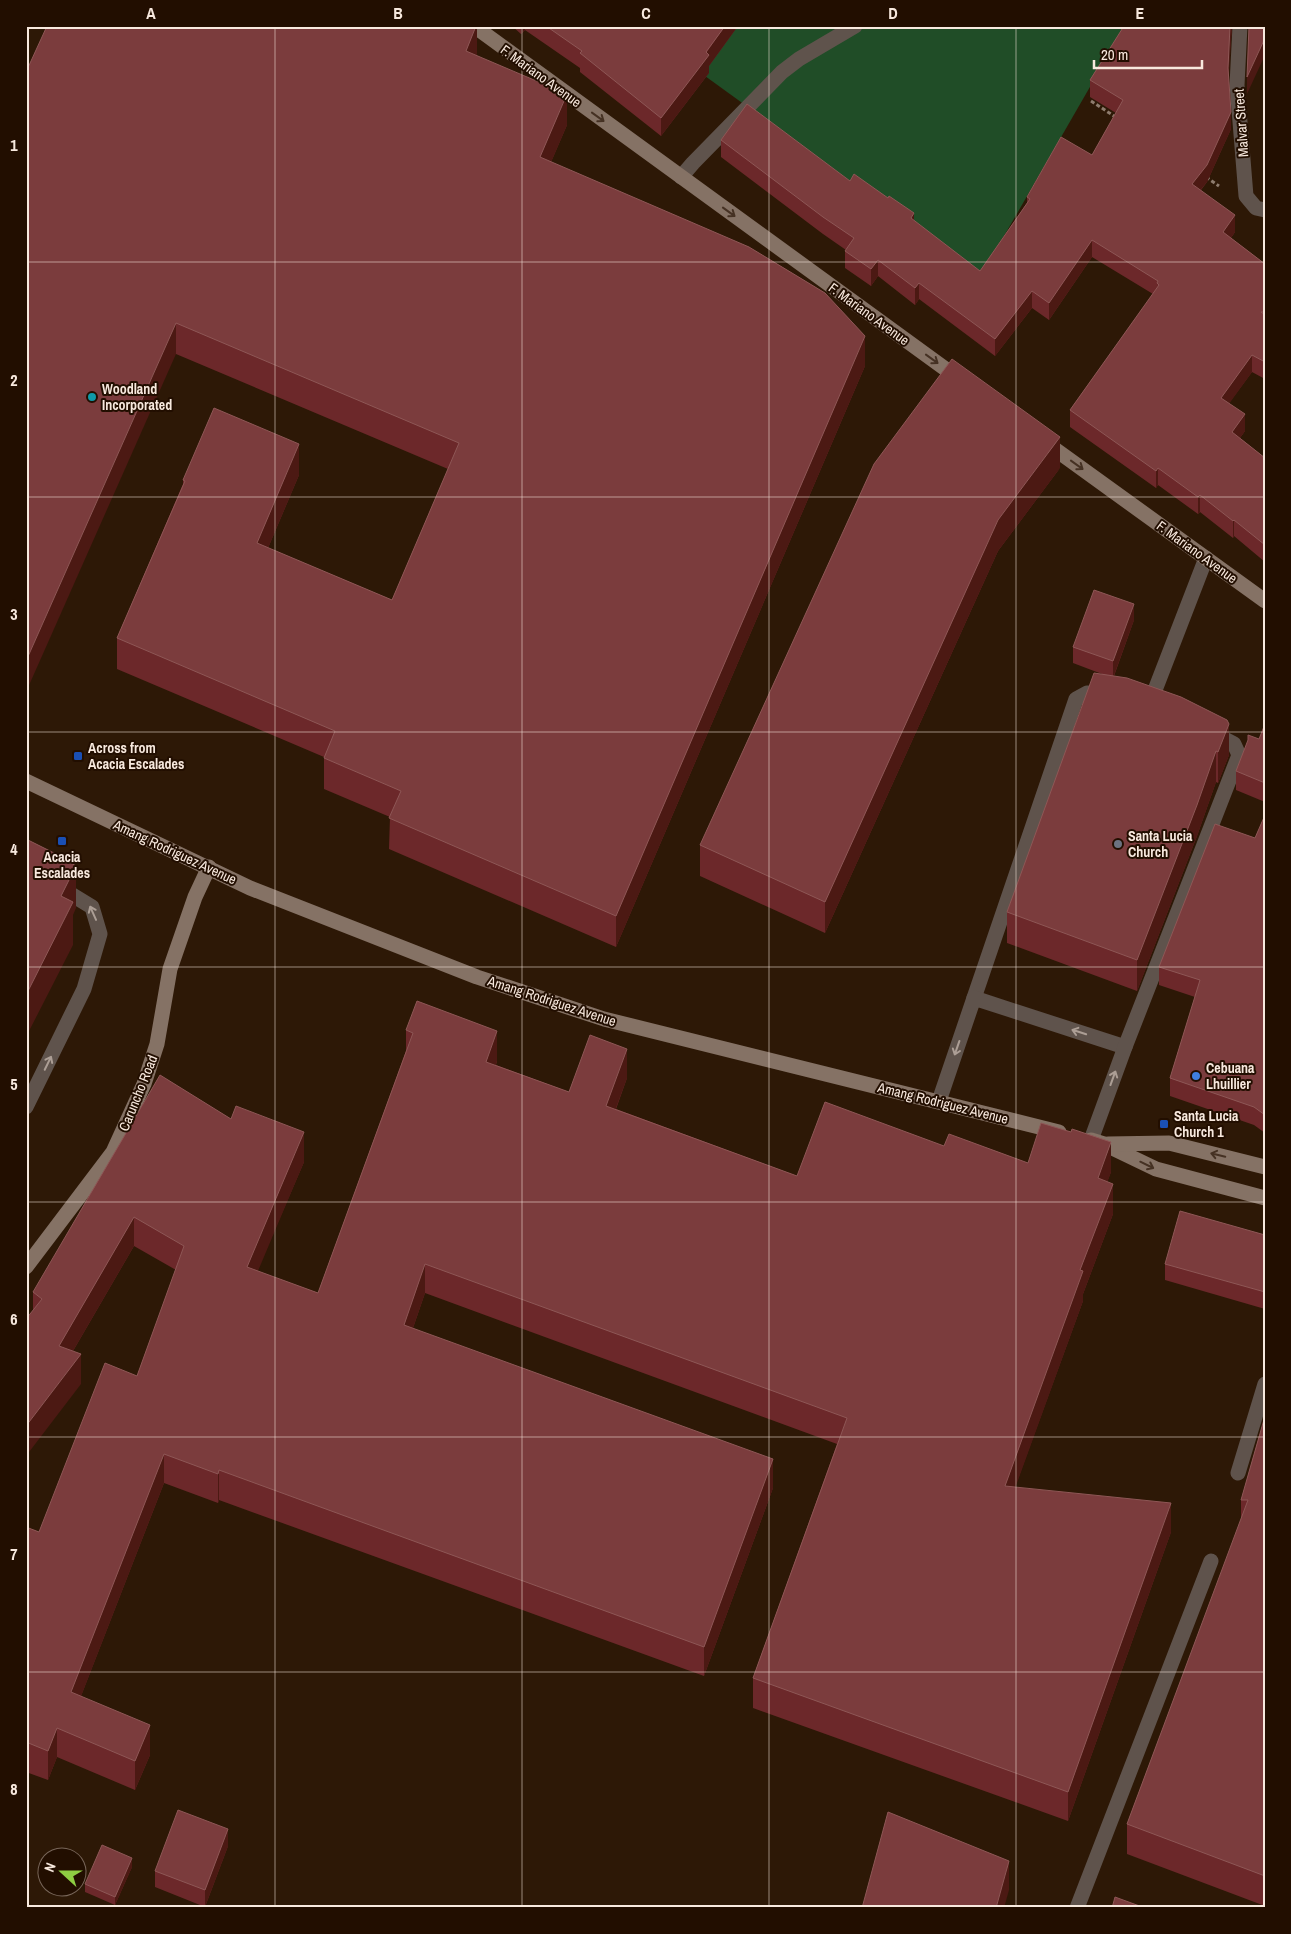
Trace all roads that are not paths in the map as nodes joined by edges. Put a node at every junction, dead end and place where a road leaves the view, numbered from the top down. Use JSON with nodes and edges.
{"nodes":[{"id":1,"x":474,"y":26,"type":"edge"},
{"id":2,"x":855,"y":26,"type":"edge"},
{"id":3,"x":1240,"y":26,"type":"edge"},
{"id":4,"x":681,"y":177,"type":"junction"},
{"id":5,"x":1265,"y":210,"type":"edge"},
{"id":6,"x":972,"y":388,"type":"edge"},
{"id":7,"x":1036,"y":435,"type":"edge"},
{"id":8,"x":1206,"y":558,"type":"junction"},
{"id":9,"x":1265,"y":601,"type":"edge"},
{"id":10,"x":1150,"y":703,"type":"junction"},
{"id":11,"x":1166,"y":711,"type":"edge"},
{"id":12,"x":1200,"y":727,"type":"edge"},
{"id":13,"x":26,"y":781,"type":"edge"},
{"id":14,"x":209,"y":867,"type":"junction"},
{"id":15,"x":26,"y":870,"type":"edge"},
{"id":16,"x":974,"y":998,"type":"junction"},
{"id":17,"x":1125,"y":1047,"type":"junction"},
{"id":18,"x":939,"y":1101,"type":"junction"},
{"id":19,"x":26,"y":1107,"type":"edge"},
{"id":20,"x":1087,"y":1139,"type":"junction"},
{"id":21,"x":1265,"y":1168,"type":"edge"},
{"id":22,"x":1265,"y":1198,"type":"edge"},
{"id":23,"x":26,"y":1267,"type":"edge"},
{"id":24,"x":1265,"y":1384,"type":"edge"},
{"id":25,"x":1238,"y":1473,"type":"dead end"},
{"id":26,"x":1210,"y":1561,"type":"dead end"},
{"id":27,"x":1078,"y":1908,"type":"edge"}],
"edges":[{"from":1,"to":4,"type":"main road","name":"F. Mariano Avenue","one_way":true},
{"from":2,"to":4,"type":"street"},
{"from":3,"to":5,"type":"street","name":"Malvar Street"},
{"from":4,"to":6,"type":"main road","name":"F. Mariano Avenue","one_way":true},
{"from":7,"to":8,"type":"main road","name":"F. Mariano Avenue","one_way":true},
{"from":8,"to":9,"type":"main road","name":"F. Mariano Avenue"},
{"from":8,"to":10,"type":"street"},
{"from":10,"to":11,"type":"street"},
{"from":10,"to":16,"type":"street"},
{"from":12,"to":17,"type":"street"},
{"from":13,"to":14,"type":"main road","name":"Amang Rodriguez Avenue"},
{"from":14,"to":18,"type":"main road","name":"Amang Rodriguez Avenue"},
{"from":14,"to":23,"type":"main road","name":"Caruncho Road"},
{"from":19,"to":15,"type":"street","one_way":true},
{"from":17,"to":16,"type":"street","one_way":true},
{"from":16,"to":18,"type":"street","one_way":true},
{"from":20,"to":17,"type":"street","one_way":true},
{"from":18,"to":20,"type":"main road","name":"Amang Rodriguez Avenue"},
{"from":21,"to":20,"type":"main road","name":"Amang Rodriguez Avenue","one_way":true},
{"from":20,"to":22,"type":"main road","name":"Amang Rodriguez Avenue","one_way":true},
{"from":24,"to":25,"type":"street"},
{"from":26,"to":27,"type":"street"}]}
